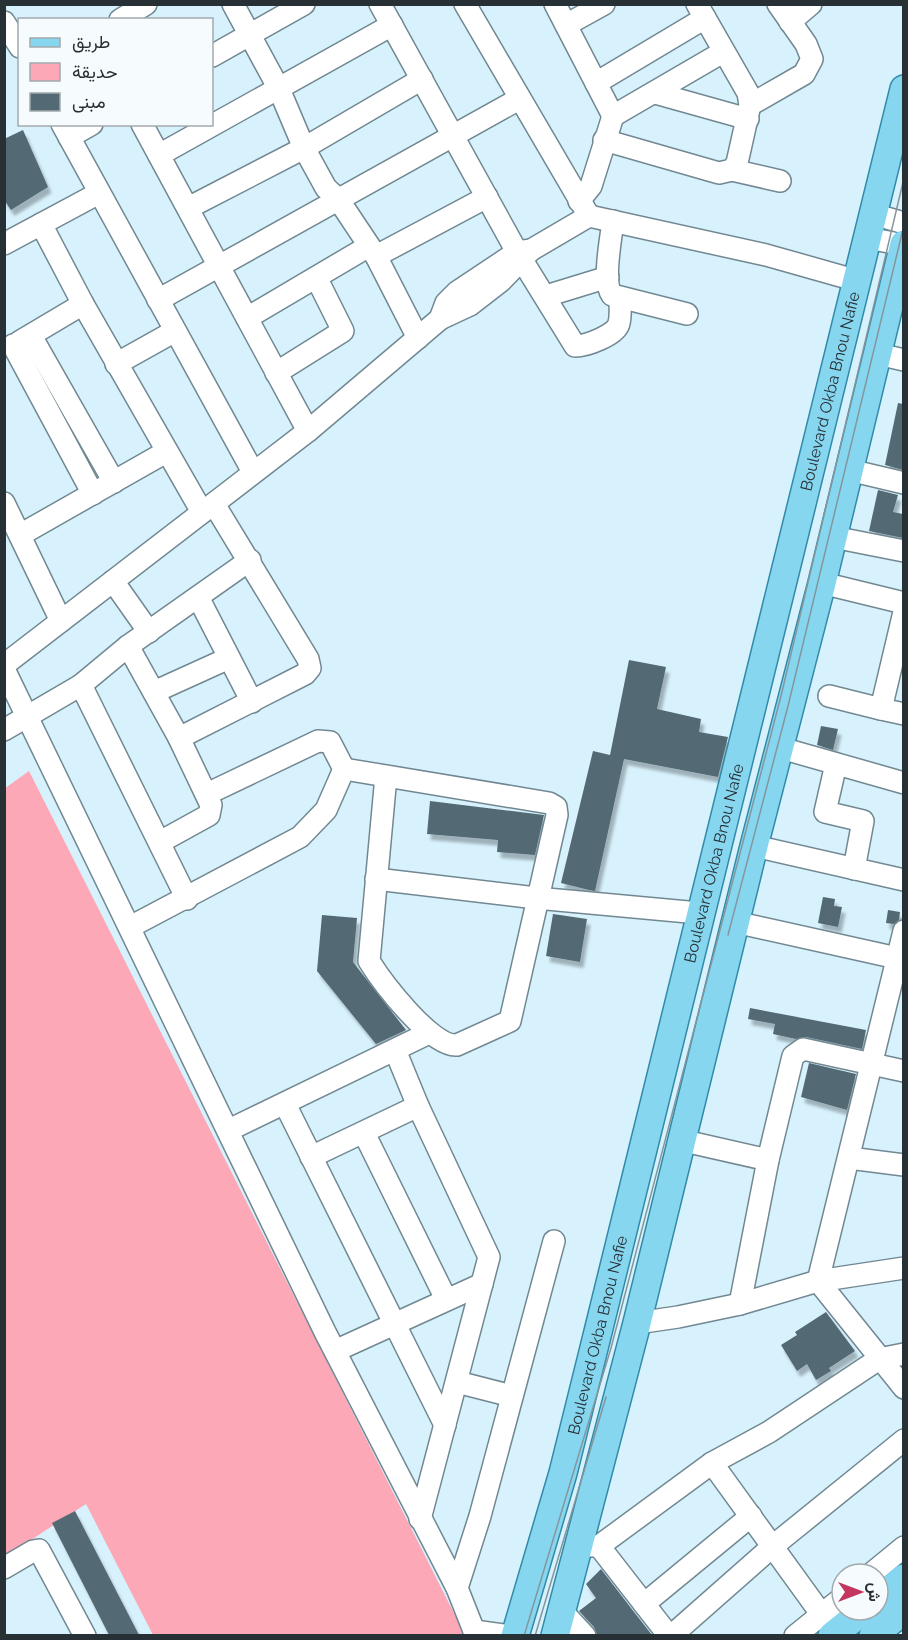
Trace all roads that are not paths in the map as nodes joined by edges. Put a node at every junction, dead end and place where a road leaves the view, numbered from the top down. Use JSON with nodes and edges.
{"nodes":[{"id":1,"x":146,"y":4,"type":"edge"},
{"id":2,"x":233,"y":4,"type":"edge"},
{"id":3,"x":303,"y":4,"type":"edge"},
{"id":4,"x":380,"y":4,"type":"edge"},
{"id":5,"x":555,"y":4,"type":"edge"},
{"id":6,"x":604,"y":4,"type":"edge"},
{"id":7,"x":778,"y":4,"type":"edge"},
{"id":8,"x":811,"y":4,"type":"edge"},
{"id":9,"x":469,"y":6,"type":"edge"},
{"id":10,"x":701,"y":11,"type":"edge"},
{"id":11,"x":123,"y":18,"type":"edge"},
{"id":12,"x":4,"y":22,"type":"edge"},
{"id":13,"x":790,"y":22,"type":"junction"},
{"id":14,"x":392,"y":25,"type":"junction"},
{"id":15,"x":566,"y":25,"type":"junction"},
{"id":16,"x":249,"y":33,"type":"junction"},
{"id":17,"x":18,"y":44,"type":"edge"},
{"id":18,"x":723,"y":52,"type":"junction"},
{"id":19,"x":213,"y":55,"type":"edge"},
{"id":20,"x":422,"y":79,"type":"junction"},
{"id":21,"x":596,"y":83,"type":"junction"},
{"id":22,"x":279,"y":89,"type":"junction"},
{"id":23,"x":903,"y":89,"type":"edge"},
{"id":24,"x":655,"y":93,"type":"junction"},
{"id":25,"x":519,"y":99,"type":"junction"},
{"id":26,"x":749,"y":112,"type":"junction"},
{"id":27,"x":613,"y":116,"type":"junction"},
{"id":28,"x":213,"y":125,"type":"edge"},
{"id":29,"x":85,"y":126,"type":"edge"},
{"id":30,"x":143,"y":126,"type":"edge"},
{"id":31,"x":212,"y":126,"type":"edge"},
{"id":32,"x":66,"y":131,"type":"edge"},
{"id":33,"x":454,"y":136,"type":"junction"},
{"id":34,"x":604,"y":140,"type":"junction"},
{"id":35,"x":304,"y":148,"type":"junction"},
{"id":36,"x":159,"y":155,"type":"junction"},
{"id":37,"x":732,"y":170,"type":"junction"},
{"id":38,"x":780,"y":181,"type":"dead end"},
{"id":39,"x":99,"y":193,"type":"junction"},
{"id":40,"x":487,"y":197,"type":"junction"},
{"id":41,"x":338,"y":199,"type":"junction"},
{"id":42,"x":188,"y":208,"type":"junction"},
{"id":43,"x":584,"y":209,"type":"junction"},
{"id":44,"x":613,"y":222,"type":"junction"},
{"id":45,"x":903,"y":223,"type":"edge"},
{"id":46,"x":41,"y":224,"type":"junction"},
{"id":47,"x":871,"y":226,"type":"junction"},
{"id":48,"x":4,"y":244,"type":"edge"},
{"id":49,"x":903,"y":245,"type":"edge"},
{"id":50,"x":373,"y":251,"type":"junction"},
{"id":51,"x":524,"y":254,"type":"junction"},
{"id":52,"x":218,"y":265,"type":"junction"},
{"id":53,"x":608,"y":277,"type":"junction"},
{"id":54,"x":317,"y":279,"type":"junction"},
{"id":55,"x":858,"y":281,"type":"junction"},
{"id":56,"x":546,"y":296,"type":"junction"},
{"id":57,"x":620,"y":299,"type":"junction"},
{"id":58,"x":158,"y":300,"type":"junction"},
{"id":59,"x":83,"y":304,"type":"junction"},
{"id":60,"x":687,"y":314,"type":"dead end"},
{"id":61,"x":247,"y":318,"type":"junction"},
{"id":62,"x":175,"y":331,"type":"junction"},
{"id":63,"x":417,"y":338,"type":"junction"},
{"id":64,"x":16,"y":343,"type":"edge"},
{"id":65,"x":891,"y":357,"type":"edge"},
{"id":66,"x":116,"y":364,"type":"junction"},
{"id":67,"x":276,"y":373,"type":"junction"},
{"id":68,"x":308,"y":431,"type":"junction"},
{"id":69,"x":166,"y":452,"type":"junction"},
{"id":70,"x":849,"y":470,"type":"junction"},
{"id":71,"x":253,"y":472,"type":"junction"},
{"id":72,"x":114,"y":482,"type":"junction"},
{"id":73,"x":903,"y":483,"type":"edge"},
{"id":74,"x":93,"y":494,"type":"junction"},
{"id":75,"x":4,"y":503,"type":"edge"},
{"id":76,"x":208,"y":508,"type":"junction"},
{"id":77,"x":20,"y":535,"type":"junction"},
{"id":78,"x":833,"y":537,"type":"junction"},
{"id":79,"x":903,"y":551,"type":"edge"},
{"id":80,"x":250,"y":560,"type":"junction"},
{"id":81,"x":113,"y":581,"type":"junction"},
{"id":82,"x":822,"y":583,"type":"junction"},
{"id":83,"x":198,"y":597,"type":"junction"},
{"id":84,"x":903,"y":603,"type":"edge"},
{"id":85,"x":903,"y":612,"type":"edge"},
{"id":86,"x":61,"y":621,"type":"junction"},
{"id":87,"x":148,"y":632,"type":"junction"},
{"id":88,"x":128,"y":646,"type":"junction"},
{"id":89,"x":229,"y":658,"type":"junction"},
{"id":90,"x":4,"y":667,"type":"edge"},
{"id":91,"x":81,"y":685,"type":"junction"},
{"id":92,"x":154,"y":692,"type":"junction"},
{"id":93,"x":829,"y":696,"type":"dead end"},
{"id":94,"x":252,"y":702,"type":"junction"},
{"id":95,"x":881,"y":709,"type":"junction"},
{"id":96,"x":903,"y":714,"type":"edge"},
{"id":97,"x":28,"y":717,"type":"junction"},
{"id":98,"x":4,"y":730,"type":"edge"},
{"id":99,"x":179,"y":738,"type":"junction"},
{"id":100,"x":781,"y":748,"type":"junction"},
{"id":101,"x":836,"y":764,"type":"junction"},
{"id":102,"x":344,"y":769,"type":"junction"},
{"id":103,"x":387,"y":776,"type":"junction"},
{"id":104,"x":903,"y":783,"type":"edge"},
{"id":105,"x":207,"y":794,"type":"junction"},
{"id":106,"x":160,"y":842,"type":"junction"},
{"id":107,"x":754,"y":846,"type":"junction"},
{"id":108,"x":854,"y":868,"type":"junction"},
{"id":109,"x":376,"y":879,"type":"junction"},
{"id":110,"x":903,"y":880,"type":"edge"},
{"id":111,"x":536,"y":898,"type":"junction"},
{"id":112,"x":187,"y":899,"type":"junction"},
{"id":113,"x":699,"y":913,"type":"junction"},
{"id":114,"x":735,"y":922,"type":"junction"},
{"id":115,"x":130,"y":927,"type":"junction"},
{"id":116,"x":903,"y":931,"type":"edge"},
{"id":117,"x":897,"y":958,"type":"junction"},
{"id":118,"x":896,"y":992,"type":"edge"},
{"id":119,"x":429,"y":1033,"type":"junction"},
{"id":120,"x":395,"y":1050,"type":"junction"},
{"id":121,"x":871,"y":1064,"type":"junction"},
{"id":122,"x":903,"y":1071,"type":"edge"},
{"id":123,"x":285,"y":1104,"type":"junction"},
{"id":124,"x":418,"y":1106,"type":"junction"},
{"id":125,"x":229,"y":1130,"type":"junction"},
{"id":126,"x":364,"y":1133,"type":"junction"},
{"id":127,"x":680,"y":1140,"type":"junction"},
{"id":128,"x":311,"y":1157,"type":"junction"},
{"id":129,"x":849,"y":1158,"type":"junction"},
{"id":130,"x":768,"y":1160,"type":"junction"},
{"id":131,"x":903,"y":1165,"type":"edge"},
{"id":132,"x":554,"y":1241,"type":"dead end"},
{"id":133,"x":903,"y":1268,"type":"edge"},
{"id":134,"x":818,"y":1281,"type":"junction"},
{"id":135,"x":482,"y":1284,"type":"junction"},
{"id":136,"x":446,"y":1299,"type":"junction"},
{"id":137,"x":740,"y":1304,"type":"junction"},
{"id":138,"x":394,"y":1323,"type":"junction"},
{"id":139,"x":637,"y":1323,"type":"junction"},
{"id":140,"x":335,"y":1351,"type":"junction"},
{"id":141,"x":903,"y":1354,"type":"edge"},
{"id":142,"x":879,"y":1359,"type":"junction"},
{"id":143,"x":457,"y":1382,"type":"junction"},
{"id":144,"x":903,"y":1388,"type":"edge"},
{"id":145,"x":512,"y":1396,"type":"junction"},
{"id":146,"x":445,"y":1425,"type":"junction"},
{"id":147,"x":903,"y":1440,"type":"edge"},
{"id":148,"x":712,"y":1463,"type":"junction"},
{"id":149,"x":750,"y":1516,"type":"junction"},
{"id":150,"x":420,"y":1519,"type":"junction"},
{"id":151,"x":588,"y":1546,"type":"junction"},
{"id":152,"x":772,"y":1546,"type":"junction"},
{"id":153,"x":903,"y":1547,"type":"edge"},
{"id":154,"x":4,"y":1568,"type":"edge"},
{"id":155,"x":457,"y":1588,"type":"junction"},
{"id":156,"x":890,"y":1597,"type":"edge"},
{"id":157,"x":645,"y":1604,"type":"junction"},
{"id":158,"x":847,"y":1622,"type":"edge"},
{"id":159,"x":558,"y":1623,"type":"edge"},
{"id":160,"x":830,"y":1628,"type":"edge"},
{"id":161,"x":475,"y":1633,"type":"edge"},
{"id":162,"x":85,"y":1635,"type":"edge"},
{"id":163,"x":514,"y":1635,"type":"edge"},
{"id":164,"x":585,"y":1635,"type":"edge"},
{"id":165,"x":670,"y":1635,"type":"edge"},
{"id":166,"x":795,"y":1635,"type":"edge"}],
"edges":[{"from":1,"to":11,"type":"street"},
{"from":2,"to":16,"type":"street"},
{"from":3,"to":16,"type":"street"},
{"from":4,"to":14,"type":"street"},
{"from":5,"to":15,"type":"street"},
{"from":6,"to":15,"type":"street"},
{"from":7,"to":13,"type":"street"},
{"from":8,"to":13,"type":"street"},
{"from":9,"to":25,"type":"street"},
{"from":10,"to":18,"type":"street"},
{"from":10,"to":21,"type":"street"},
{"from":12,"to":17,"type":"street"},
{"from":13,"to":26,"type":"street"},
{"from":14,"to":20,"type":"street"},
{"from":14,"to":22,"type":"street"},
{"from":15,"to":21,"type":"street"},
{"from":16,"to":19,"type":"street"},
{"from":16,"to":22,"type":"street"},
{"from":18,"to":24,"type":"street"},
{"from":18,"to":26,"type":"street"},
{"from":20,"to":33,"type":"street"},
{"from":20,"to":35,"type":"street"},
{"from":21,"to":27,"type":"street"},
{"from":22,"to":28,"type":"street"},
{"from":22,"to":35,"type":"street"},
{"from":23,"to":47,"type":"main road","name":"Boulevard Okba Bnou Nafie"},
{"from":24,"to":26,"type":"street"},
{"from":24,"to":27,"type":"street"},
{"from":25,"to":33,"type":"street"},
{"from":25,"to":43,"type":"street"},
{"from":26,"to":37,"type":"street"},
{"from":27,"to":34,"type":"street"},
{"from":29,"to":32,"type":"street"},
{"from":30,"to":36,"type":"street"},
{"from":31,"to":36,"type":"street"},
{"from":32,"to":39,"type":"street"},
{"from":33,"to":40,"type":"street"},
{"from":33,"to":41,"type":"street"},
{"from":34,"to":37,"type":"street"},
{"from":34,"to":43,"type":"street"},
{"from":35,"to":41,"type":"street"},
{"from":35,"to":42,"type":"street"},
{"from":36,"to":42,"type":"street"},
{"from":37,"to":38,"type":"street"},
{"from":39,"to":46,"type":"street"},
{"from":39,"to":58,"type":"street"},
{"from":40,"to":50,"type":"street"},
{"from":40,"to":51,"type":"street"},
{"from":41,"to":50,"type":"street"},
{"from":41,"to":52,"type":"street"},
{"from":42,"to":52,"type":"street"},
{"from":43,"to":44,"type":"street"},
{"from":43,"to":51,"type":"street"},
{"from":44,"to":53,"type":"street"},
{"from":44,"to":55,"type":"street"},
{"from":45,"to":47,"type":"street"},
{"from":46,"to":48,"type":"street"},
{"from":46,"to":59,"type":"street"},
{"from":47,"to":49,"type":"street"},
{"from":47,"to":55,"type":"main road","name":"Boulevard Okba Bnou Nafie"},
{"from":49,"to":65,"type":"main road","name":"Boulevard Okba Bnou Nafie"},
{"from":50,"to":54,"type":"street"},
{"from":50,"to":63,"type":"street"},
{"from":51,"to":56,"type":"street"},
{"from":51,"to":63,"type":"street"},
{"from":52,"to":58,"type":"street"},
{"from":52,"to":61,"type":"street"},
{"from":53,"to":56,"type":"street"},
{"from":53,"to":57,"type":"street"},
{"from":54,"to":61,"type":"street"},
{"from":54,"to":67,"type":"street"},
{"from":55,"to":113,"type":"main road","name":"Boulevard Okba Bnou Nafie"},
{"from":56,"to":57,"type":"street"},
{"from":57,"to":60,"type":"street"},
{"from":58,"to":62,"type":"street"},
{"from":59,"to":64,"type":"street"},
{"from":59,"to":66,"type":"street"},
{"from":61,"to":67,"type":"street"},
{"from":62,"to":66,"type":"street"},
{"from":62,"to":71,"type":"street"},
{"from":63,"to":68,"type":"street"},
{"from":64,"to":72,"type":"street"},
{"from":64,"to":74,"type":"street"},
{"from":65,"to":70,"type":"main road","name":"Boulevard Okba Bnou Nafie"},
{"from":66,"to":69,"type":"street"},
{"from":67,"to":68,"type":"street"},
{"from":68,"to":71,"type":"street"},
{"from":69,"to":72,"type":"street"},
{"from":69,"to":76,"type":"street"},
{"from":70,"to":73,"type":"street"},
{"from":70,"to":78,"type":"main road","name":"Boulevard Okba Bnou Nafie"},
{"from":71,"to":76,"type":"street"},
{"from":72,"to":74,"type":"street"},
{"from":74,"to":77,"type":"street"},
{"from":75,"to":77,"type":"street"},
{"from":76,"to":80,"type":"street"},
{"from":76,"to":81,"type":"street"},
{"from":77,"to":86,"type":"street"},
{"from":78,"to":79,"type":"street"},
{"from":78,"to":82,"type":"main road","name":"Boulevard Okba Bnou Nafie"},
{"from":80,"to":83,"type":"street"},
{"from":80,"to":94,"type":"street"},
{"from":81,"to":86,"type":"street"},
{"from":81,"to":87,"type":"street"},
{"from":82,"to":84,"type":"street"},
{"from":82,"to":100,"type":"main road","name":"Boulevard Okba Bnou Nafie"},
{"from":83,"to":87,"type":"street"},
{"from":83,"to":89,"type":"street"},
{"from":85,"to":95,"type":"street"},
{"from":86,"to":90,"type":"street"},
{"from":87,"to":88,"type":"street"},
{"from":88,"to":91,"type":"street"},
{"from":88,"to":92,"type":"street"},
{"from":89,"to":92,"type":"street"},
{"from":89,"to":94,"type":"street"},
{"from":90,"to":97,"type":"street"},
{"from":91,"to":97,"type":"street"},
{"from":91,"to":106,"type":"street"},
{"from":92,"to":99,"type":"street"},
{"from":93,"to":95,"type":"street"},
{"from":94,"to":99,"type":"street"},
{"from":95,"to":96,"type":"street"},
{"from":97,"to":98,"type":"street"},
{"from":97,"to":115,"type":"street"},
{"from":99,"to":105,"type":"street"},
{"from":100,"to":101,"type":"street"},
{"from":100,"to":107,"type":"main road","name":"Boulevard Okba Bnou Nafie"},
{"from":101,"to":104,"type":"street"},
{"from":101,"to":108,"type":"street"},
{"from":102,"to":103,"type":"street"},
{"from":102,"to":105,"type":"street"},
{"from":102,"to":112,"type":"street"},
{"from":103,"to":109,"type":"street"},
{"from":103,"to":111,"type":"street"},
{"from":105,"to":106,"type":"street"},
{"from":106,"to":112,"type":"street"},
{"from":107,"to":108,"type":"street"},
{"from":107,"to":114,"type":"main road","name":"Boulevard Okba Bnou Nafie"},
{"from":108,"to":110,"type":"street"},
{"from":109,"to":111,"type":"street"},
{"from":109,"to":119,"type":"street"},
{"from":111,"to":113,"type":"street"},
{"from":111,"to":119,"type":"street"},
{"from":112,"to":115,"type":"street"},
{"from":113,"to":163,"type":"main road","name":"Boulevard Okba Bnou Nafie"},
{"from":114,"to":117,"type":"street"},
{"from":114,"to":127,"type":"main road","name":"Boulevard Okba Bnou Nafie"},
{"from":115,"to":125,"type":"street"},
{"from":116,"to":117,"type":"street"},
{"from":117,"to":118,"type":"street"},
{"from":118,"to":121,"type":"street"},
{"from":119,"to":120,"type":"street"},
{"from":120,"to":123,"type":"street"},
{"from":120,"to":124,"type":"street"},
{"from":121,"to":122,"type":"street"},
{"from":121,"to":129,"type":"street"},
{"from":121,"to":130,"type":"street"},
{"from":123,"to":125,"type":"street"},
{"from":123,"to":128,"type":"street"},
{"from":124,"to":126,"type":"street"},
{"from":124,"to":135,"type":"street"},
{"from":125,"to":140,"type":"street"},
{"from":126,"to":128,"type":"street"},
{"from":126,"to":136,"type":"street"},
{"from":127,"to":130,"type":"street"},
{"from":127,"to":139,"type":"main road","name":"Boulevard Okba Bnou Nafie"},
{"from":128,"to":138,"type":"street"},
{"from":129,"to":131,"type":"street"},
{"from":129,"to":134,"type":"street"},
{"from":130,"to":137,"type":"street"},
{"from":132,"to":145,"type":"street"},
{"from":133,"to":134,"type":"street"},
{"from":134,"to":137,"type":"street"},
{"from":134,"to":142,"type":"street"},
{"from":135,"to":136,"type":"street"},
{"from":135,"to":143,"type":"street"},
{"from":136,"to":138,"type":"street"},
{"from":137,"to":139,"type":"street"},
{"from":138,"to":140,"type":"street"},
{"from":138,"to":146,"type":"street"},
{"from":139,"to":151,"type":"main road","name":"Boulevard Okba Bnou Nafie"},
{"from":140,"to":150,"type":"street"},
{"from":141,"to":142,"type":"street"},
{"from":142,"to":144,"type":"street"},
{"from":142,"to":148,"type":"street"},
{"from":143,"to":145,"type":"street"},
{"from":143,"to":146,"type":"street"},
{"from":145,"to":155,"type":"street"},
{"from":146,"to":150,"type":"street"},
{"from":147,"to":152,"type":"street"},
{"from":148,"to":149,"type":"street"},
{"from":148,"to":151,"type":"street"},
{"from":149,"to":152,"type":"street"},
{"from":149,"to":157,"type":"street"},
{"from":150,"to":155,"type":"street"},
{"from":151,"to":157,"type":"street"},
{"from":151,"to":159,"type":"main road","name":"Boulevard Okba Bnou Nafie"},
{"from":152,"to":160,"type":"street"},
{"from":152,"to":165,"type":"street"},
{"from":153,"to":156,"type":"street"},
{"from":154,"to":162,"type":"street"},
{"from":155,"to":161,"type":"street"},
{"from":157,"to":165,"type":"street"},
{"from":158,"to":160,"type":"main road"},
{"from":159,"to":164,"type":"street"},
{"from":160,"to":166,"type":"street"},
{"from":161,"to":163,"type":"street"}]}
